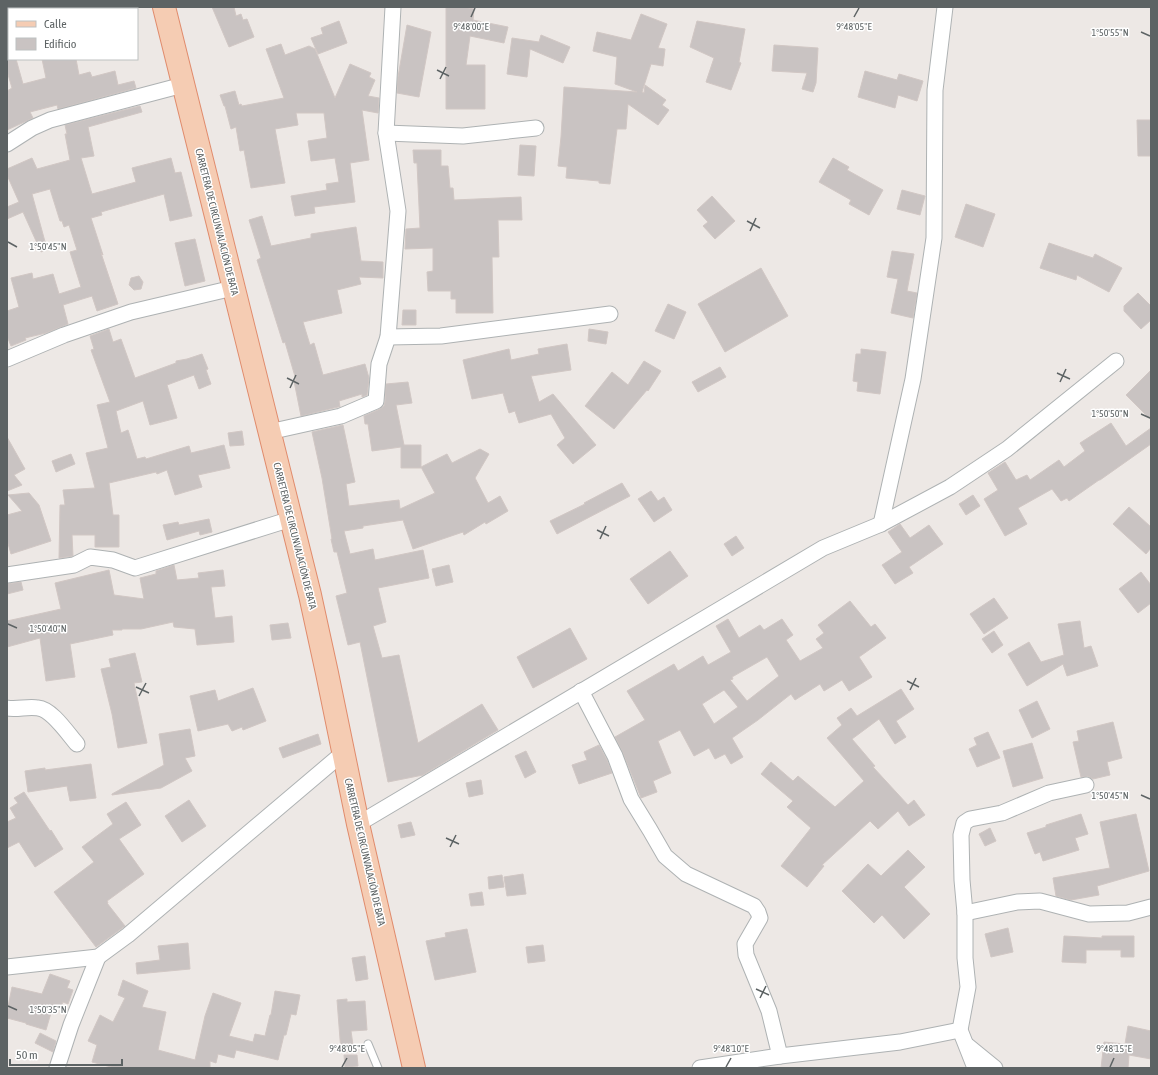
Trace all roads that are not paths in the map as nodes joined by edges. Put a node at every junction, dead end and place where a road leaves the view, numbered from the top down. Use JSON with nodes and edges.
{"nodes":[{"id":1,"x":164,"y":7,"type":"edge"},
{"id":2,"x":394,"y":7,"type":"edge"},
{"id":3,"x":945,"y":7,"type":"edge"},
{"id":4,"x":183,"y":85,"type":"junction"},
{"id":5,"x":536,"y":128,"type":"dead end"},
{"id":6,"x":386,"y":133,"type":"junction"},
{"id":7,"x":7,"y":144,"type":"edge"},
{"id":8,"x":233,"y":288,"type":"junction"},
{"id":9,"x":610,"y":314,"type":"dead end"},
{"id":10,"x":388,"y":337,"type":"junction"},
{"id":11,"x":7,"y":359,"type":"edge"},
{"id":12,"x":1116,"y":361,"type":"dead end"},
{"id":13,"x":269,"y":432,"type":"junction"},
{"id":14,"x":291,"y":519,"type":"junction"},
{"id":15,"x":880,"y":524,"type":"junction"},
{"id":16,"x":7,"y":575,"type":"edge"},
{"id":17,"x":581,"y":691,"type":"junction"},
{"id":18,"x":7,"y":708,"type":"edge"},
{"id":19,"x":77,"y":744,"type":"dead end"},
{"id":20,"x":343,"y":753,"type":"junction"},
{"id":21,"x":1086,"y":785,"type":"dead end"},
{"id":22,"x":358,"y":824,"type":"junction"},
{"id":23,"x":1151,"y":907,"type":"edge"},
{"id":24,"x":965,"y":913,"type":"junction"},
{"id":25,"x":98,"y":957,"type":"junction"},
{"id":26,"x":7,"y":967,"type":"edge"},
{"id":27,"x":963,"y":1037,"type":"junction"},
{"id":28,"x":368,"y":1044,"type":"dead end"},
{"id":29,"x":780,"y":1056,"type":"junction"},
{"id":30,"x":58,"y":1068,"type":"edge"},
{"id":31,"x":378,"y":1068,"type":"edge"},
{"id":32,"x":414,"y":1068,"type":"edge"},
{"id":33,"x":700,"y":1068,"type":"edge"},
{"id":34,"x":976,"y":1068,"type":"edge"},
{"id":35,"x":995,"y":1068,"type":"edge"}],
"edges":[{"from":1,"to":4,"type":"main road","name":"CARRETERA DE CIRCUNVALACIÓN DE BATA"},
{"from":2,"to":6,"type":"street"},
{"from":3,"to":15,"type":"street"},
{"from":4,"to":7,"type":"street"},
{"from":4,"to":8,"type":"main road","name":"CARRETERA DE CIRCUNVALACIÓN DE BATA"},
{"from":5,"to":6,"type":"street"},
{"from":6,"to":10,"type":"street"},
{"from":8,"to":11,"type":"street"},
{"from":8,"to":13,"type":"main road","name":"CARRETERA DE CIRCUNVALACIÓN DE BATA"},
{"from":9,"to":10,"type":"street"},
{"from":10,"to":13,"type":"street"},
{"from":12,"to":15,"type":"street"},
{"from":13,"to":14,"type":"main road","name":"CARRETERA DE CIRCUNVALACIÓN DE BATA"},
{"from":14,"to":16,"type":"street"},
{"from":14,"to":20,"type":"main road","name":"CARRETERA DE CIRCUNVALACIÓN DE BATA"},
{"from":15,"to":17,"type":"street"},
{"from":17,"to":22,"type":"street"},
{"from":17,"to":29,"type":"street"},
{"from":18,"to":19,"type":"street"},
{"from":20,"to":22,"type":"main road","name":"CARRETERA DE CIRCUNVALACIÓN DE BATA"},
{"from":20,"to":25,"type":"street"},
{"from":21,"to":24,"type":"street"},
{"from":22,"to":32,"type":"main road","name":"CARRETERA DE CIRCUNVALACIÓN DE BATA"},
{"from":23,"to":24,"type":"street"},
{"from":24,"to":27,"type":"street"},
{"from":25,"to":26,"type":"street"},
{"from":25,"to":30,"type":"street"},
{"from":27,"to":29,"type":"street"},
{"from":27,"to":34,"type":"street"},
{"from":27,"to":35,"type":"street"},
{"from":28,"to":31,"type":"lane"},
{"from":29,"to":33,"type":"street"}]}
